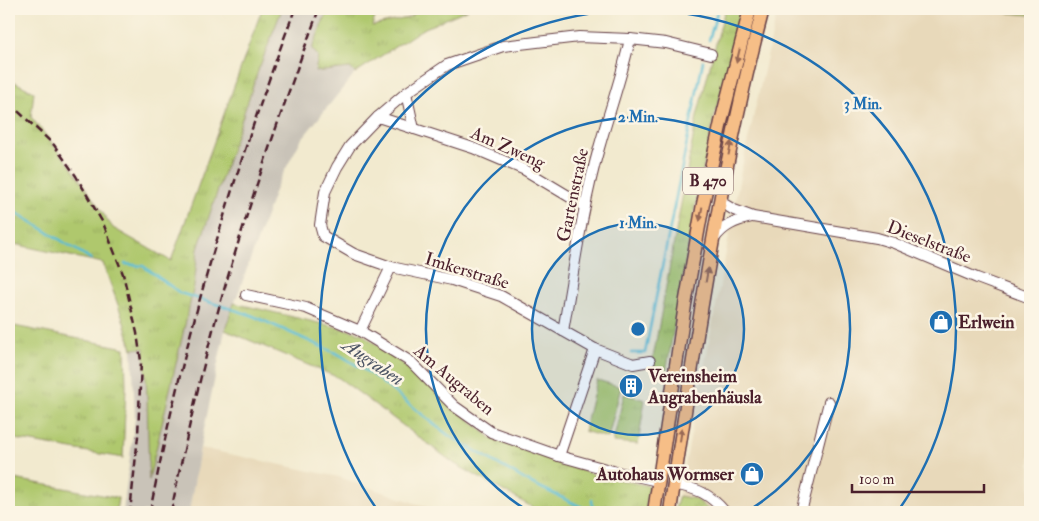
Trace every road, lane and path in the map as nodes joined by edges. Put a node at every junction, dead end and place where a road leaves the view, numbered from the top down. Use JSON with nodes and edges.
{"nodes":[{"id":1,"x":750,"y":9,"type":"edge"},
{"id":2,"x":763,"y":9,"type":"edge"},
{"id":3,"x":630,"y":39,"type":"junction"},
{"id":4,"x":711,"y":54,"type":"dead end"},
{"id":5,"x":406,"y":93,"type":"junction"},
{"id":6,"x":378,"y":117,"type":"junction"},
{"id":7,"x":414,"y":129,"type":"junction"},
{"id":8,"x":721,"y":196,"type":"junction"},
{"id":9,"x":585,"y":206,"type":"junction"},
{"id":10,"x":753,"y":217,"type":"junction"},
{"id":11,"x":714,"y":239,"type":"junction"},
{"id":12,"x":391,"y":267,"type":"junction"},
{"id":13,"x":246,"y":295,"type":"dead end"},
{"id":14,"x":1030,"y":298,"type":"edge"},
{"id":15,"x":563,"y":331,"type":"junction"},
{"id":16,"x":360,"y":332,"type":"junction"},
{"id":17,"x":595,"y":349,"type":"junction"},
{"id":18,"x":650,"y":362,"type":"dead end"},
{"id":19,"x":828,"y":402,"type":"dead end"},
{"id":20,"x":559,"y":456,"type":"junction"},
{"id":21,"x":658,"y":481,"type":"junction"},
{"id":22,"x":674,"y":484,"type":"junction"},
{"id":23,"x":654,"y":511,"type":"edge"},
{"id":24,"x":670,"y":512,"type":"edge"},
{"id":25,"x":725,"y":512,"type":"edge"},
{"id":26,"x":801,"y":512,"type":"edge"}],
"edges":[{"from":1,"to":21,"type":"main road","number":"B 470","one_way":true},
{"from":8,"to":2,"type":"main road","number":"B 470","one_way":true},
{"from":3,"to":4,"type":"street","name":"Imkerstraße"},
{"from":3,"to":5,"type":"street","name":"Imkerstraße"},
{"from":3,"to":9,"type":"street","name":"Gartenstraße"},
{"from":5,"to":6,"type":"street","name":"Imkerstraße"},
{"from":5,"to":7,"type":"street"},
{"from":6,"to":7,"type":"street","name":"Am Zweng"},
{"from":6,"to":12,"type":"street","name":"Imkerstraße"},
{"from":7,"to":9,"type":"street","name":"Am Zweng"},
{"from":8,"to":10,"type":"street","name":"Dieselstraße"},
{"from":8,"to":11,"type":"main road","number":"B 470"},
{"from":9,"to":15,"type":"street","name":"Gartenstraße"},
{"from":10,"to":11,"type":"street","name":"Dieselstraße"},
{"from":10,"to":14,"type":"street","name":"Dieselstraße"},
{"from":22,"to":11,"type":"main road","number":"B 470","one_way":true},
{"from":12,"to":15,"type":"street","name":"Imkerstraße"},
{"from":12,"to":16,"type":"street"},
{"from":13,"to":16,"type":"street","name":"Am Augraben"},
{"from":15,"to":17,"type":"street","name":"Imkerstraße"},
{"from":16,"to":20,"type":"street","name":"Am Augraben"},
{"from":17,"to":18,"type":"street","name":"Imkerstraße"},
{"from":17,"to":20,"type":"street"},
{"from":19,"to":26,"type":"street"},
{"from":20,"to":21,"type":"street","name":"Am Augraben"},
{"from":21,"to":22,"type":"main road"},
{"from":21,"to":23,"type":"main road","number":"B 470"},
{"from":22,"to":24,"type":"main road","number":"B 470"},
{"from":22,"to":25,"type":"street"}]}
